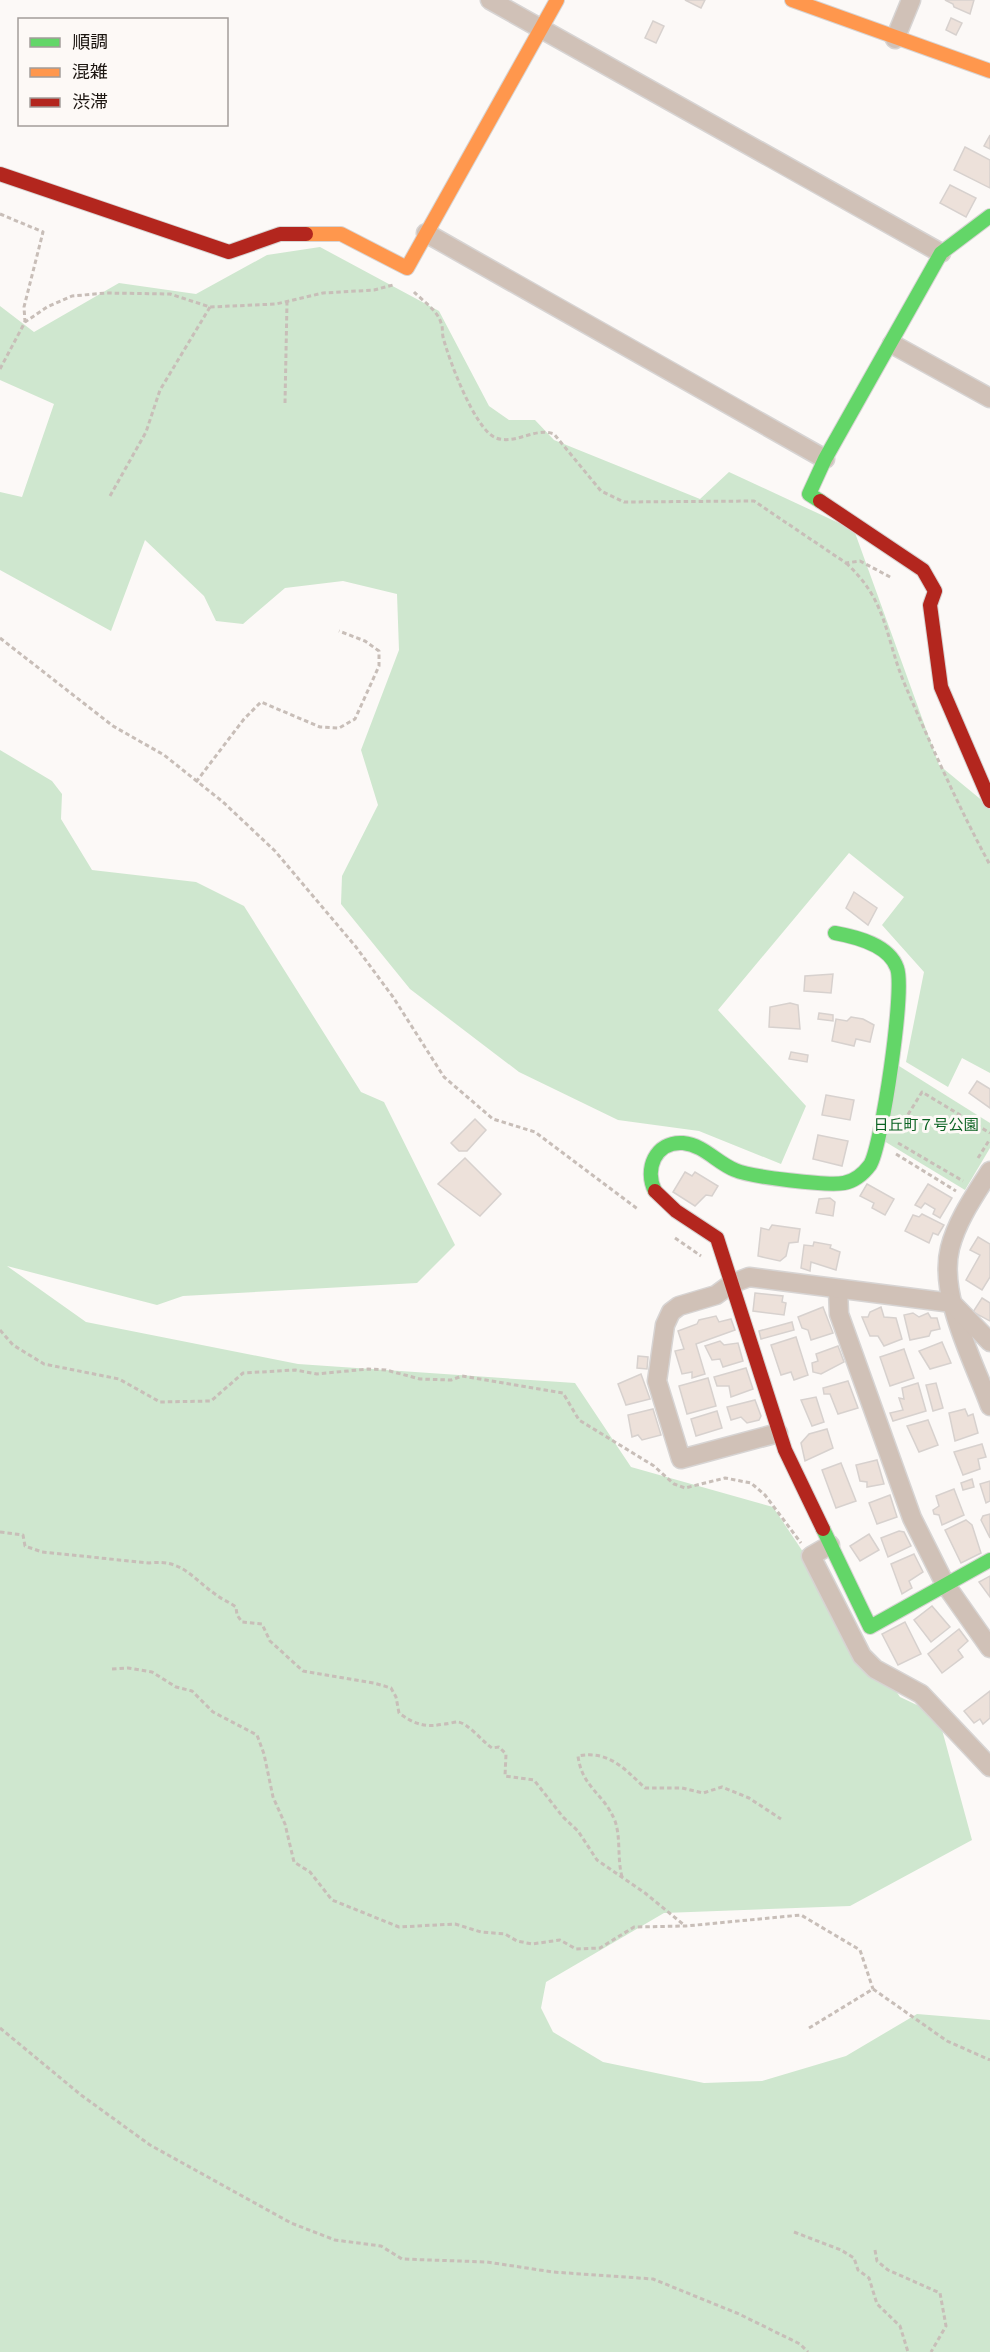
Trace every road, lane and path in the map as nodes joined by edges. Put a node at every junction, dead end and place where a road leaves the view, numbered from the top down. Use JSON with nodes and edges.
{"nodes":[{"id":1,"x":490,"y":0,"type":"edge"},
{"id":2,"x":557,"y":0,"type":"edge"},
{"id":3,"x":792,"y":0,"type":"edge"},
{"id":4,"x":911,"y":0,"type":"edge"},
{"id":5,"x":541,"y":28,"type":"junction"},
{"id":6,"x":896,"y":39,"type":"junction"},
{"id":7,"x":990,"y":71,"type":"edge"},
{"id":8,"x":0,"y":174,"type":"edge"},
{"id":9,"x":0,"y":214,"type":"edge"},
{"id":10,"x":990,"y":216,"type":"edge"},
{"id":11,"x":426,"y":233,"type":"junction"},
{"id":12,"x":941,"y":253,"type":"junction"},
{"id":13,"x":407,"y":268,"type":"junction"},
{"id":14,"x":414,"y":292,"type":"dead end"},
{"id":15,"x":287,"y":302,"type":"junction"},
{"id":16,"x":210,"y":307,"type":"junction"},
{"id":17,"x":25,"y":322,"type":"junction"},
{"id":18,"x":892,"y":344,"type":"junction"},
{"id":19,"x":0,"y":369,"type":"edge"},
{"id":20,"x":990,"y":398,"type":"edge"},
{"id":21,"x":285,"y":402,"type":"dead end"},
{"id":22,"x":825,"y":459,"type":"junction"},
{"id":23,"x":110,"y":496,"type":"dead end"},
{"id":24,"x":846,"y":563,"type":"junction"},
{"id":25,"x":900,"y":583,"type":"dead end"},
{"id":26,"x":339,"y":631,"type":"dead end"},
{"id":27,"x":0,"y":638,"type":"edge"},
{"id":28,"x":196,"y":782,"type":"junction"},
{"id":29,"x":990,"y":801,"type":"edge"},
{"id":30,"x":990,"y":865,"type":"edge"},
{"id":31,"x":835,"y":933,"type":"dead end"},
{"id":32,"x":899,"y":1131,"type":"dead end"},
{"id":33,"x":990,"y":1132,"type":"edge"},
{"id":34,"x":893,"y":1140,"type":"dead end"},
{"id":35,"x":876,"y":1142,"type":"junction"},
{"id":36,"x":990,"y":1171,"type":"edge"},
{"id":37,"x":966,"y":1177,"type":"dead end"},
{"id":38,"x":972,"y":1200,"type":"junction"},
{"id":39,"x":644,"y":1213,"type":"dead end"},
{"id":40,"x":670,"y":1235,"type":"dead end"},
{"id":41,"x":724,"y":1260,"type":"junction"},
{"id":42,"x":731,"y":1284,"type":"junction"},
{"id":43,"x":838,"y":1290,"type":"junction"},
{"id":44,"x":952,"y":1303,"type":"junction"},
{"id":45,"x":0,"y":1330,"type":"edge"},
{"id":46,"x":990,"y":1342,"type":"edge"},
{"id":47,"x":990,"y":1406,"type":"edge"},
{"id":48,"x":778,"y":1433,"type":"junction"},
{"id":49,"x":0,"y":1532,"type":"edge"},
{"id":50,"x":830,"y":1545,"type":"junction"},
{"id":51,"x":811,"y":1556,"type":"junction"},
{"id":52,"x":990,"y":1560,"type":"edge"},
{"id":53,"x":945,"y":1584,"type":"junction"},
{"id":54,"x":990,"y":1648,"type":"edge"},
{"id":55,"x":112,"y":1669,"type":"dead end"},
{"id":56,"x":990,"y":1767,"type":"edge"},
{"id":57,"x":781,"y":1819,"type":"dead end"},
{"id":58,"x":622,"y":1879,"type":"junction"},
{"id":59,"x":686,"y":1926,"type":"junction"},
{"id":60,"x":873,"y":1989,"type":"junction"},
{"id":61,"x":0,"y":2028,"type":"edge"},
{"id":62,"x":809,"y":2028,"type":"dead end"},
{"id":63,"x":990,"y":2060,"type":"edge"},
{"id":64,"x":794,"y":2232,"type":"dead end"},
{"id":65,"x":875,"y":2250,"type":"dead end"},
{"id":66,"x":808,"y":2352,"type":"edge"},
{"id":67,"x":908,"y":2352,"type":"edge"},
{"id":68,"x":931,"y":2352,"type":"edge"}],
"edges":[{"from":1,"to":5,"type":"street"},
{"from":2,"to":5,"type":"street"},
{"from":3,"to":6,"type":"street"},
{"from":4,"to":6,"type":"street"},
{"from":5,"to":11,"type":"street"},
{"from":5,"to":12,"type":"street"},
{"from":6,"to":7,"type":"street"},
{"from":8,"to":13,"type":"street"},
{"from":9,"to":17,"type":"path"},
{"from":10,"to":12,"type":"street"},
{"from":11,"to":13,"type":"street"},
{"from":11,"to":22,"type":"street"},
{"from":12,"to":18,"type":"street"},
{"from":13,"to":15,"type":"path"},
{"from":14,"to":24,"type":"path"},
{"from":15,"to":16,"type":"path"},
{"from":15,"to":21,"type":"path"},
{"from":16,"to":17,"type":"path"},
{"from":16,"to":23,"type":"path"},
{"from":17,"to":19,"type":"path"},
{"from":18,"to":20,"type":"street"},
{"from":18,"to":22,"type":"street"},
{"from":22,"to":29,"type":"street"},
{"from":24,"to":25,"type":"path"},
{"from":24,"to":30,"type":"path"},
{"from":26,"to":28,"type":"path"},
{"from":27,"to":28,"type":"path"},
{"from":28,"to":39,"type":"path"},
{"from":31,"to":35,"type":"street"},
{"from":32,"to":33,"type":"path"},
{"from":34,"to":37,"type":"path"},
{"from":35,"to":38,"type":"path"},
{"from":35,"to":41,"type":"street"},
{"from":36,"to":38,"type":"street"},
{"from":38,"to":44,"type":"street"},
{"from":40,"to":41,"type":"path"},
{"from":41,"to":42,"type":"street"},
{"from":42,"to":43,"type":"street"},
{"from":42,"to":48,"type":"street"},
{"from":42,"to":48,"type":"street"},
{"from":43,"to":44,"type":"street"},
{"from":43,"to":53,"type":"street"},
{"from":44,"to":46,"type":"street"},
{"from":44,"to":47,"type":"street"},
{"from":45,"to":51,"type":"path"},
{"from":48,"to":50,"type":"street"},
{"from":49,"to":58,"type":"path"},
{"from":50,"to":51,"type":"street"},
{"from":50,"to":53,"type":"street"},
{"from":51,"to":56,"type":"street"},
{"from":52,"to":53,"type":"street"},
{"from":53,"to":54,"type":"street"},
{"from":55,"to":59,"type":"path"},
{"from":57,"to":58,"type":"path"},
{"from":58,"to":59,"type":"path"},
{"from":59,"to":60,"type":"path"},
{"from":60,"to":62,"type":"path"},
{"from":60,"to":63,"type":"path"},
{"from":61,"to":66,"type":"path"},
{"from":64,"to":67,"type":"path"},
{"from":65,"to":68,"type":"path"}]}
